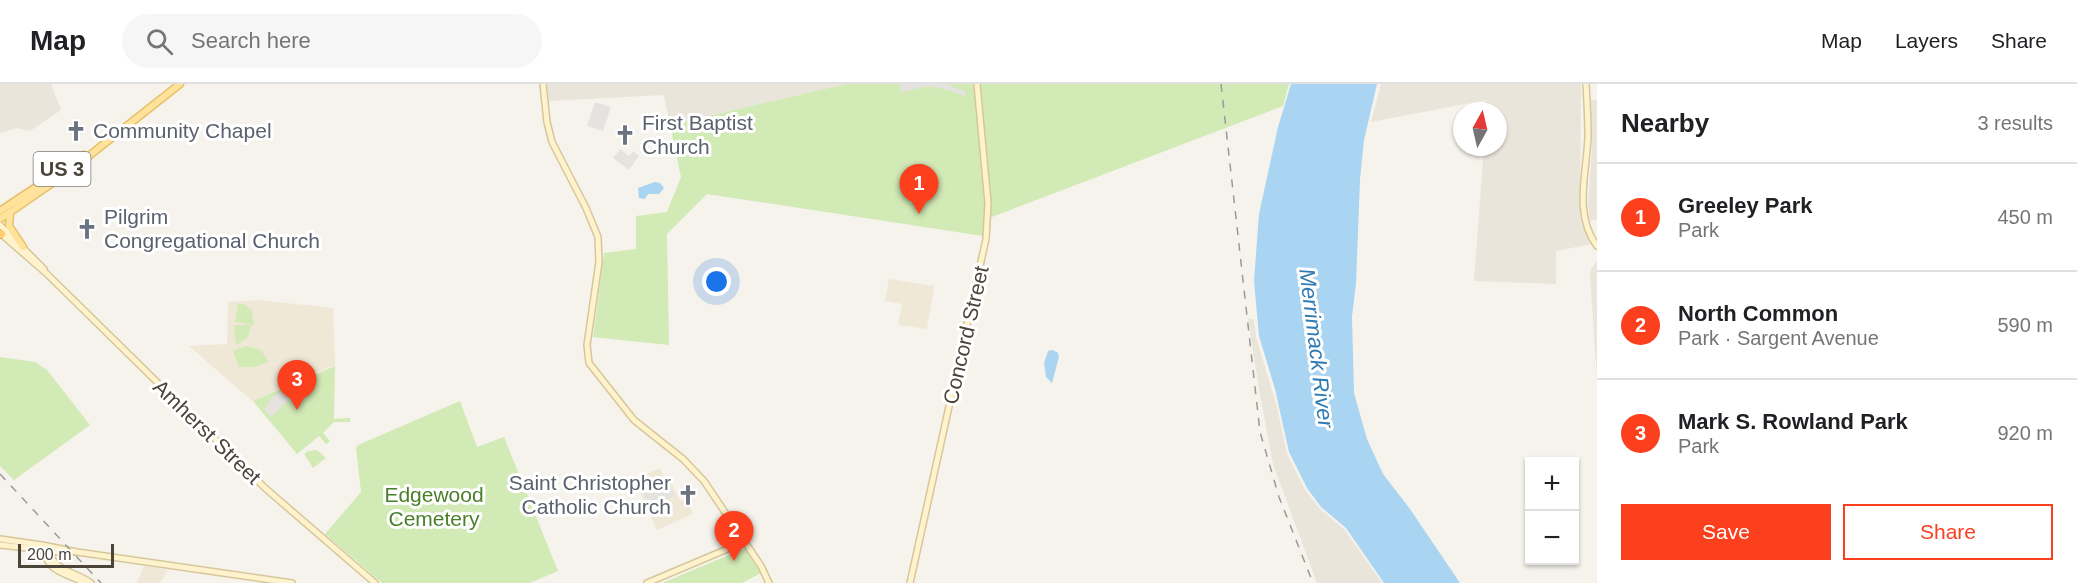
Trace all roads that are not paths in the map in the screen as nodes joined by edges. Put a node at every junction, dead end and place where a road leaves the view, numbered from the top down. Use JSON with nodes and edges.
{"nodes":[{"id":1,"x":180,"y":84,"type":"edge"},
{"id":2,"x":543,"y":84,"type":"edge"},
{"id":3,"x":977,"y":84,"type":"edge"},
{"id":4,"x":1586,"y":84,"type":"edge"},
{"id":5,"x":103,"y":144,"type":"junction"},
{"id":6,"x":0,"y":211,"type":"edge"},
{"id":7,"x":11,"y":212,"type":"junction"},
{"id":8,"x":0,"y":219,"type":"edge"},
{"id":9,"x":0,"y":225,"type":"edge"},
{"id":10,"x":0,"y":234,"type":"edge"},
{"id":11,"x":1597,"y":246,"type":"edge"},
{"id":12,"x":23,"y":247,"type":"junction"},
{"id":13,"x":46,"y":273,"type":"junction"},
{"id":14,"x":0,"y":539,"type":"edge"},
{"id":15,"x":744,"y":542,"type":"junction"},
{"id":16,"x":0,"y":545,"type":"edge"},
{"id":17,"x":46,"y":548,"type":"junction"},
{"id":18,"x":60,"y":552,"type":"junction"},
{"id":19,"x":77,"y":552,"type":"junction"},
{"id":20,"x":54,"y":564,"type":"junction"},
{"id":21,"x":84,"y":583,"type":"edge"},
{"id":22,"x":90,"y":583,"type":"edge"},
{"id":23,"x":292,"y":583,"type":"edge"},
{"id":24,"x":375,"y":583,"type":"edge"},
{"id":25,"x":647,"y":583,"type":"edge"},
{"id":26,"x":769,"y":583,"type":"edge"},
{"id":27,"x":910,"y":583,"type":"edge"}],
"edges":[{"from":1,"to":5,"type":"main road","number":"US 3"},
{"from":2,"to":15,"type":"main road"},
{"from":3,"to":27,"type":"main road","name":"Concord Street"},
{"from":4,"to":11,"type":"main road"},
{"from":5,"to":6,"type":"main road","number":"US 3"},
{"from":5,"to":7,"type":"main road","number":"US 3"},
{"from":7,"to":8,"type":"main road","number":"US 3"},
{"from":7,"to":12,"type":"main road"},
{"from":9,"to":12,"type":"main road","name":"Amherst Street"},
{"from":10,"to":13,"type":"main road","name":"Amherst Street"},
{"from":12,"to":13,"type":"main road","name":"Amherst Street"},
{"from":13,"to":24,"type":"main road","name":"Amherst Street"},
{"from":14,"to":17,"type":"main road"},
{"from":15,"to":25,"type":"main road"},
{"from":15,"to":26,"type":"main road"},
{"from":16,"to":17,"type":"main road"},
{"from":17,"to":18,"type":"main road"},
{"from":17,"to":19,"type":"main road"},
{"from":17,"to":20,"type":"main road"},
{"from":17,"to":21,"type":"main road"},
{"from":18,"to":19,"type":"main road"},
{"from":18,"to":20,"type":"main road"},
{"from":19,"to":23,"type":"main road"},
{"from":20,"to":22,"type":"main road"}]}
